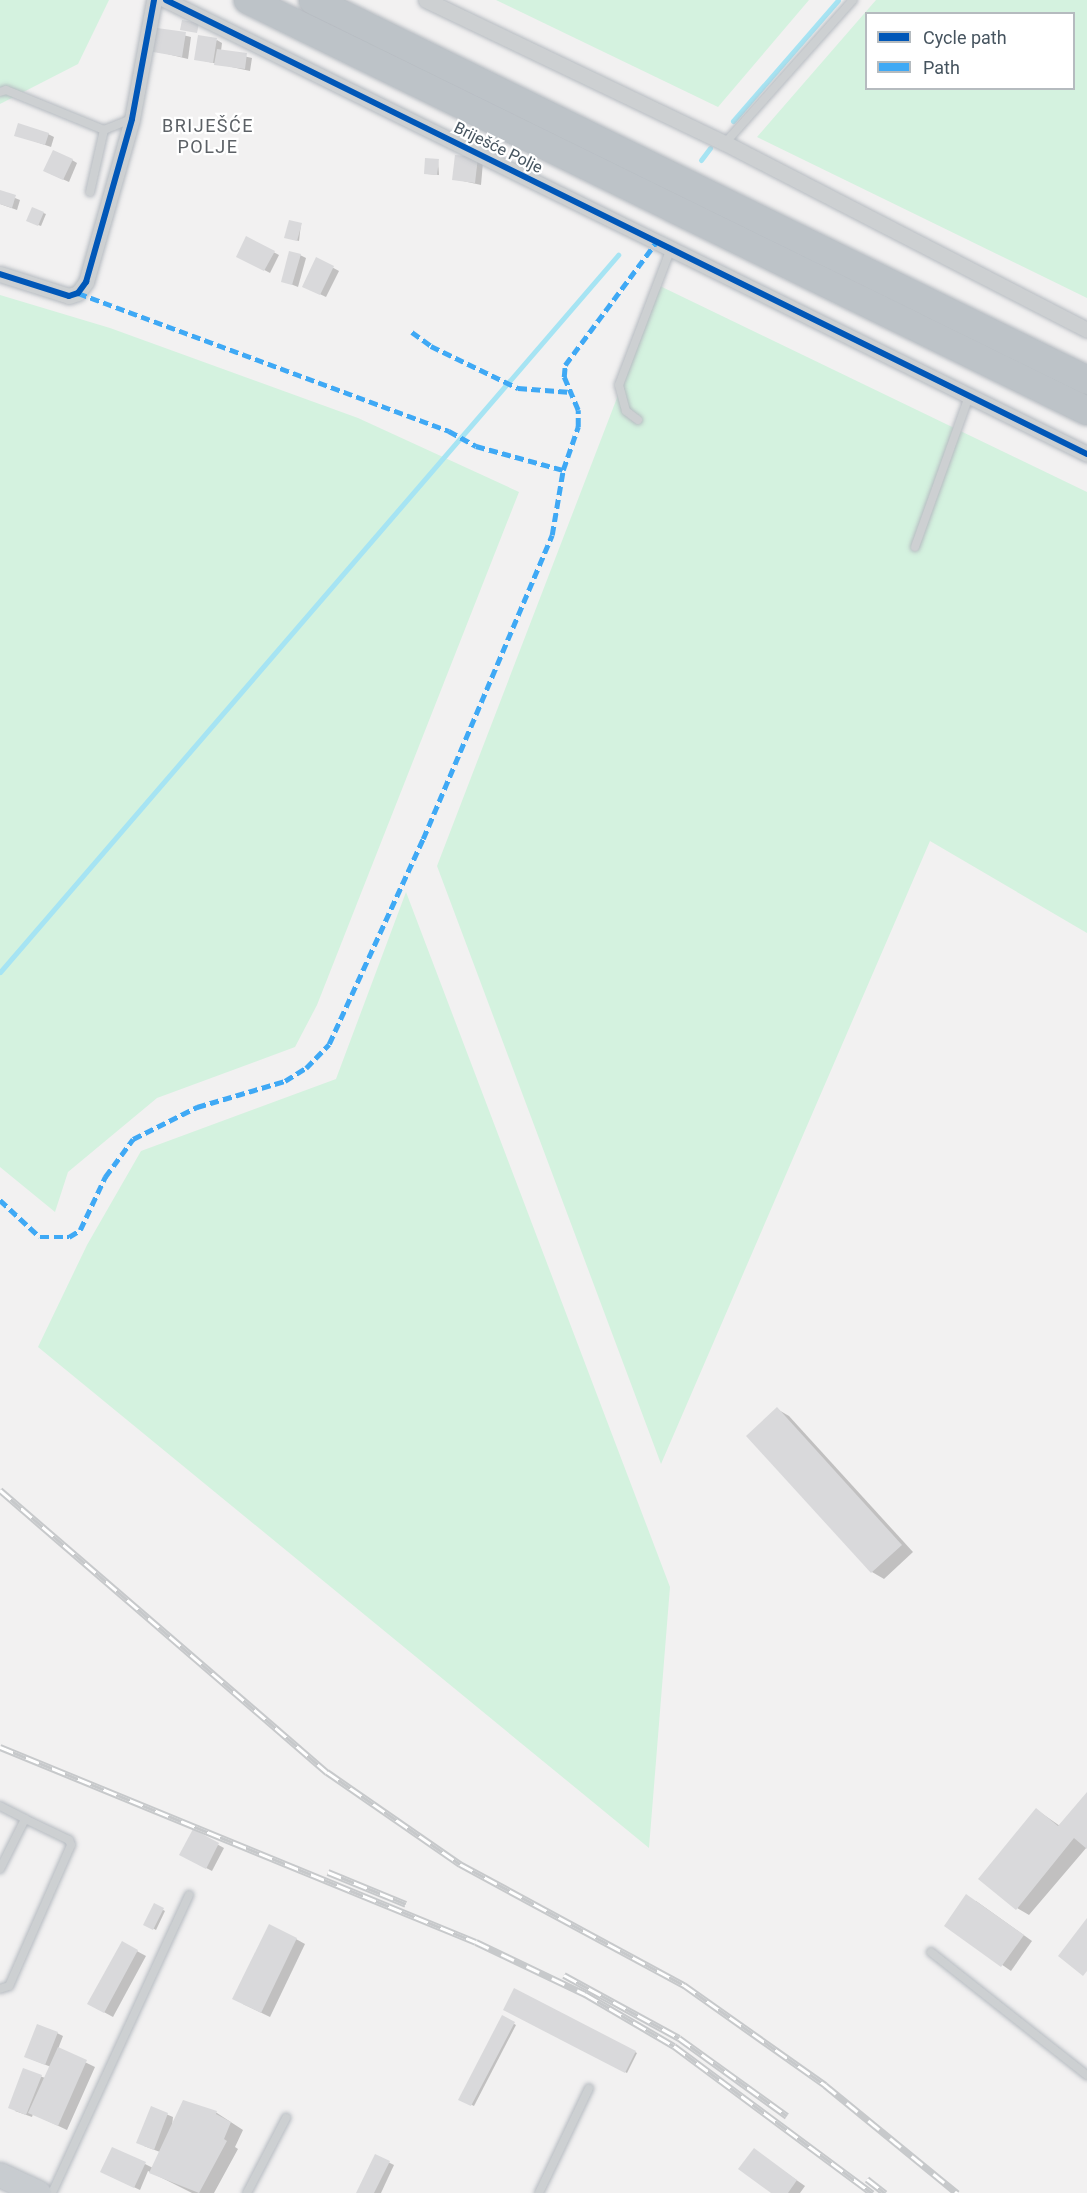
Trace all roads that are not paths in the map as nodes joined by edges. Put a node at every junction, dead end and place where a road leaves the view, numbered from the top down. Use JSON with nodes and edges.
{"nodes":[{"id":1,"x":154,"y":0,"type":"edge"},
{"id":2,"x":166,"y":0,"type":"edge"},
{"id":3,"x":248,"y":0,"type":"edge"},
{"id":4,"x":313,"y":0,"type":"edge"},
{"id":5,"x":426,"y":0,"type":"edge"},
{"id":6,"x":853,"y":0,"type":"edge"},
{"id":7,"x":0,"y":92,"type":"edge"},
{"id":8,"x":132,"y":119,"type":"junction"},
{"id":9,"x":104,"y":130,"type":"junction"},
{"id":10,"x":725,"y":143,"type":"junction"},
{"id":11,"x":90,"y":192,"type":"dead end"},
{"id":12,"x":671,"y":248,"type":"junction"},
{"id":13,"x":0,"y":274,"type":"edge"},
{"id":14,"x":1087,"y":330,"type":"edge"},
{"id":15,"x":1087,"y":380,"type":"edge"},
{"id":16,"x":969,"y":396,"type":"junction"},
{"id":17,"x":1087,"y":411,"type":"edge"},
{"id":18,"x":638,"y":420,"type":"dead end"},
{"id":19,"x":1087,"y":454,"type":"edge"},
{"id":20,"x":915,"y":547,"type":"dead end"},
{"id":21,"x":0,"y":1806,"type":"edge"},
{"id":22,"x":25,"y":1819,"type":"junction"},
{"id":23,"x":0,"y":1869,"type":"edge"},
{"id":24,"x":189,"y":1895,"type":"dead end"},
{"id":25,"x":931,"y":1952,"type":"dead end"},
{"id":26,"x":0,"y":1989,"type":"edge"},
{"id":27,"x":1087,"y":2075,"type":"edge"},
{"id":28,"x":589,"y":2088,"type":"dead end"},
{"id":29,"x":286,"y":2118,"type":"dead end"},
{"id":30,"x":0,"y":2175,"type":"edge"},
{"id":31,"x":39,"y":2193,"type":"edge"},
{"id":32,"x":52,"y":2193,"type":"edge"},
{"id":33,"x":247,"y":2193,"type":"edge"},
{"id":34,"x":539,"y":2193,"type":"edge"}],
"edges":[{"from":1,"to":8,"type":"street"},
{"from":2,"to":12,"type":"street","name":"Briješće Polje"},
{"from":3,"to":17,"type":"highway"},
{"from":4,"to":15,"type":"highway"},
{"from":5,"to":10,"type":"street"},
{"from":6,"to":10,"type":"lane"},
{"from":7,"to":9,"type":"lane"},
{"from":8,"to":9,"type":"lane"},
{"from":8,"to":13,"type":"street"},
{"from":9,"to":11,"type":"lane"},
{"from":10,"to":14,"type":"street"},
{"from":12,"to":16,"type":"street","name":"Briješće Polje"},
{"from":12,"to":18,"type":"lane"},
{"from":16,"to":19,"type":"street","name":"Briješće Polje"},
{"from":16,"to":20,"type":"lane"},
{"from":21,"to":22,"type":"lane"},
{"from":22,"to":23,"type":"lane"},
{"from":22,"to":26,"type":"lane"},
{"from":24,"to":32,"type":"lane"},
{"from":25,"to":27,"type":"lane"},
{"from":28,"to":34,"type":"lane"},
{"from":29,"to":33,"type":"lane"},
{"from":30,"to":31,"type":"main road"}]}
